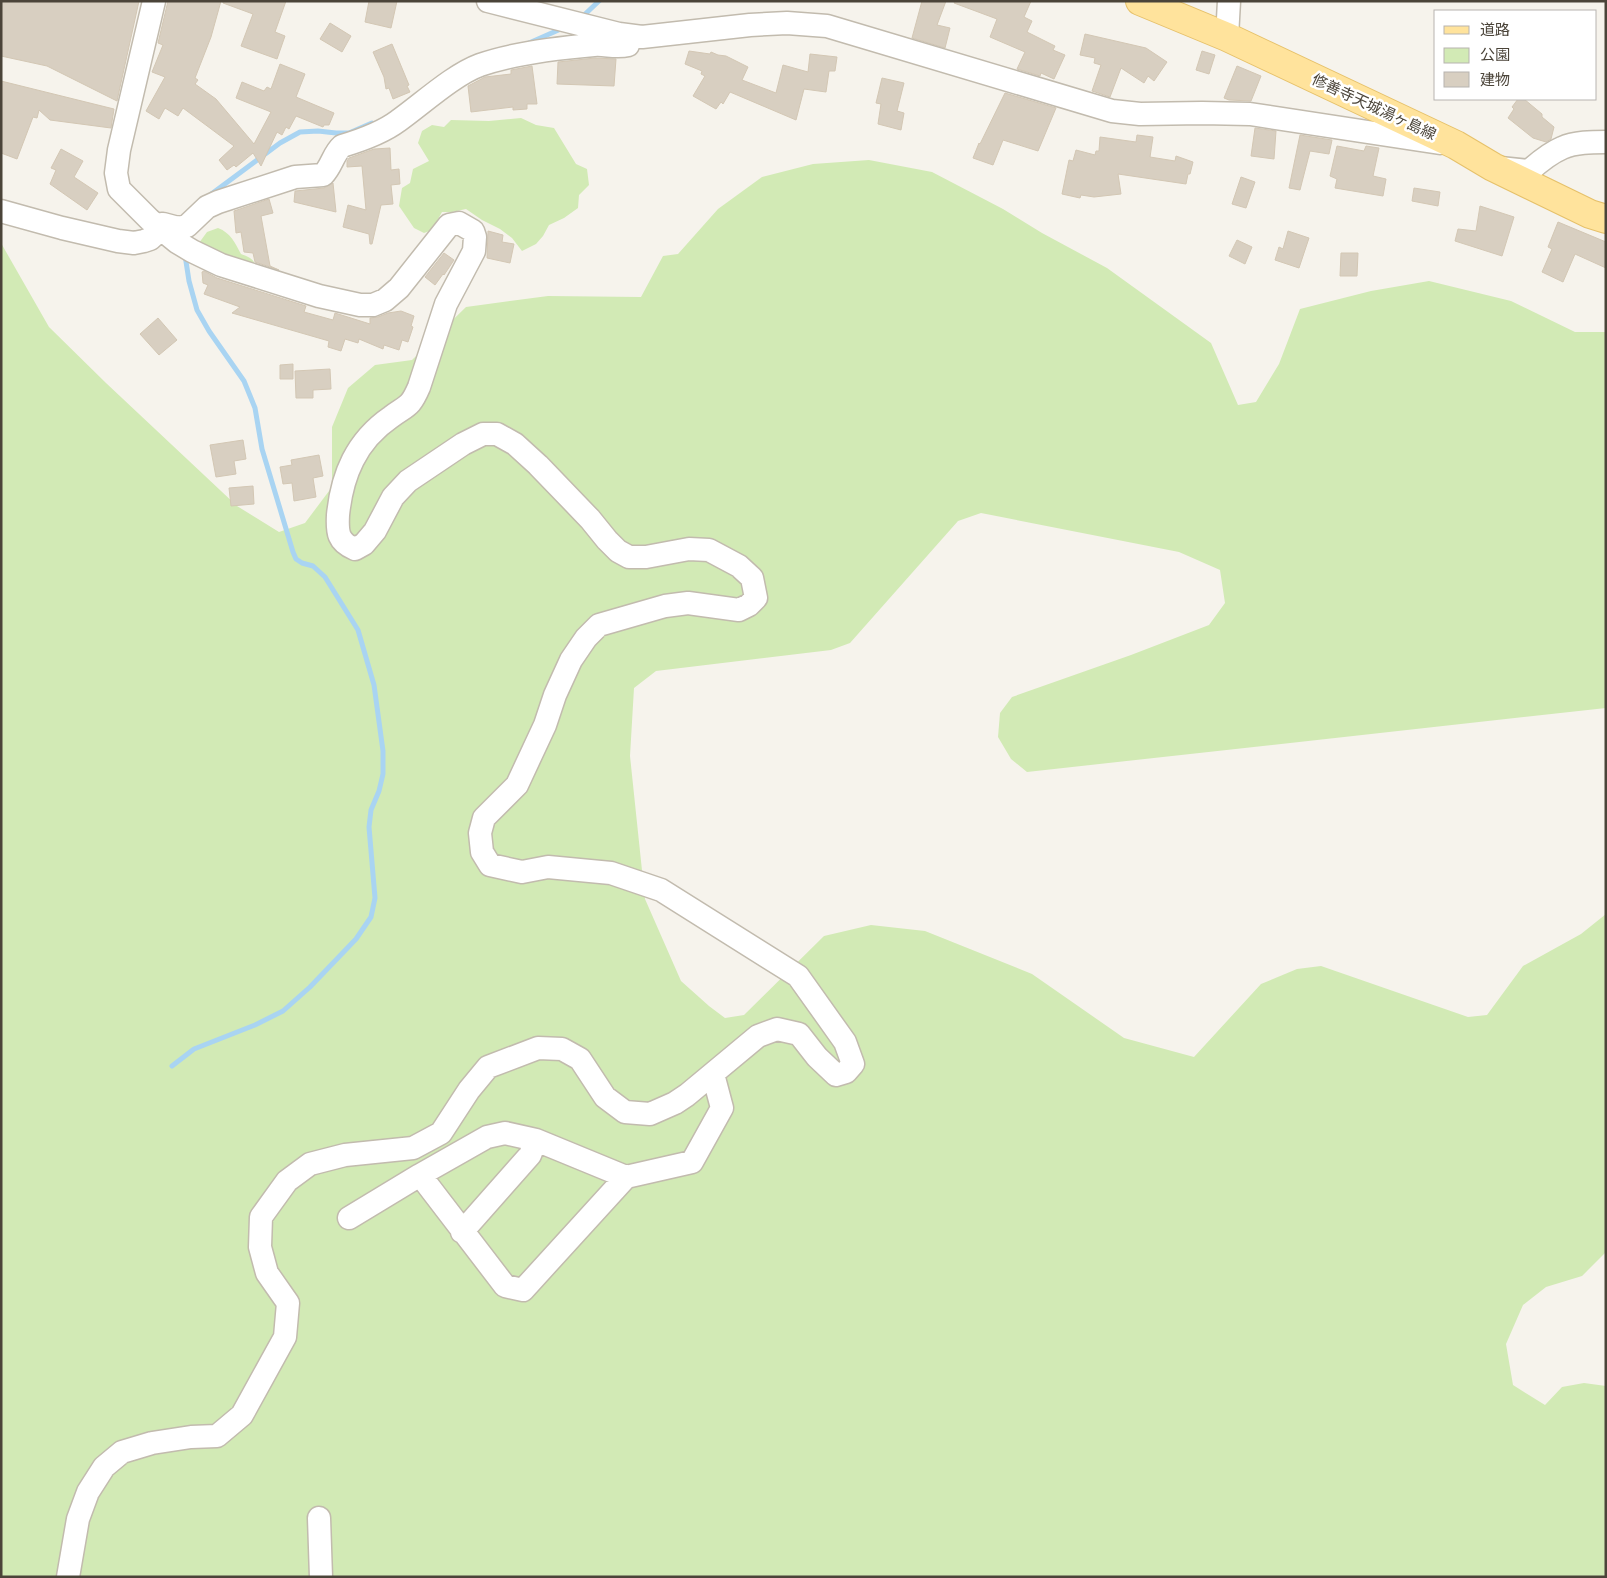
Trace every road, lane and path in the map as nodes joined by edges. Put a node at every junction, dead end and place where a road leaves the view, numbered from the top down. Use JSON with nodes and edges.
{"nodes":[{"id":1,"x":154,"y":1,"type":"edge"},
{"id":2,"x":488,"y":1,"type":"edge"},
{"id":3,"x":1140,"y":1,"type":"edge"},
{"id":4,"x":1229,"y":1,"type":"edge"},
{"id":5,"x":649,"y":36,"type":"junction"},
{"id":6,"x":1227,"y":37,"type":"junction"},
{"id":7,"x":1606,"y":142,"type":"edge"},
{"id":8,"x":1456,"y":145,"type":"junction"},
{"id":9,"x":1493,"y":167,"type":"junction"},
{"id":10,"x":1,"y":211,"type":"edge"},
{"id":11,"x":1606,"y":219,"type":"edge"},
{"id":12,"x":175,"y":234,"type":"junction"},
{"id":13,"x":713,"y":1074,"type":"junction"},
{"id":14,"x":536,"y":1140,"type":"junction"},
{"id":15,"x":420,"y":1175,"type":"junction"},
{"id":16,"x":626,"y":1177,"type":"junction"},
{"id":17,"x":348,"y":1218,"type":"dead end"},
{"id":18,"x":462,"y":1232,"type":"junction"},
{"id":19,"x":320,"y":1518,"type":"dead end"},
{"id":20,"x":68,"y":1577,"type":"edge"},
{"id":21,"x":321,"y":1577,"type":"edge"}],
"edges":[{"from":1,"to":12,"type":"street"},
{"from":2,"to":5,"type":"street"},
{"from":3,"to":6,"type":"main road","name":"修善寺天城湯ヶ島線"},
{"from":4,"to":6,"type":"street"},
{"from":5,"to":8,"type":"street"},
{"from":5,"to":12,"type":"street"},
{"from":6,"to":8,"type":"main road","name":"修善寺天城湯ヶ島線"},
{"from":7,"to":9,"type":"street"},
{"from":8,"to":9,"type":"main road","name":"修善寺天城湯ヶ島線"},
{"from":9,"to":11,"type":"main road","name":"修善寺天城湯ヶ島線"},
{"from":10,"to":12,"type":"street"},
{"from":12,"to":13,"type":"street"},
{"from":13,"to":16,"type":"street"},
{"from":13,"to":20,"type":"street"},
{"from":14,"to":15,"type":"street"},
{"from":14,"to":16,"type":"street"},
{"from":14,"to":18,"type":"street"},
{"from":15,"to":17,"type":"street"},
{"from":15,"to":18,"type":"street"},
{"from":16,"to":18,"type":"street"},
{"from":19,"to":21,"type":"street"}]}
